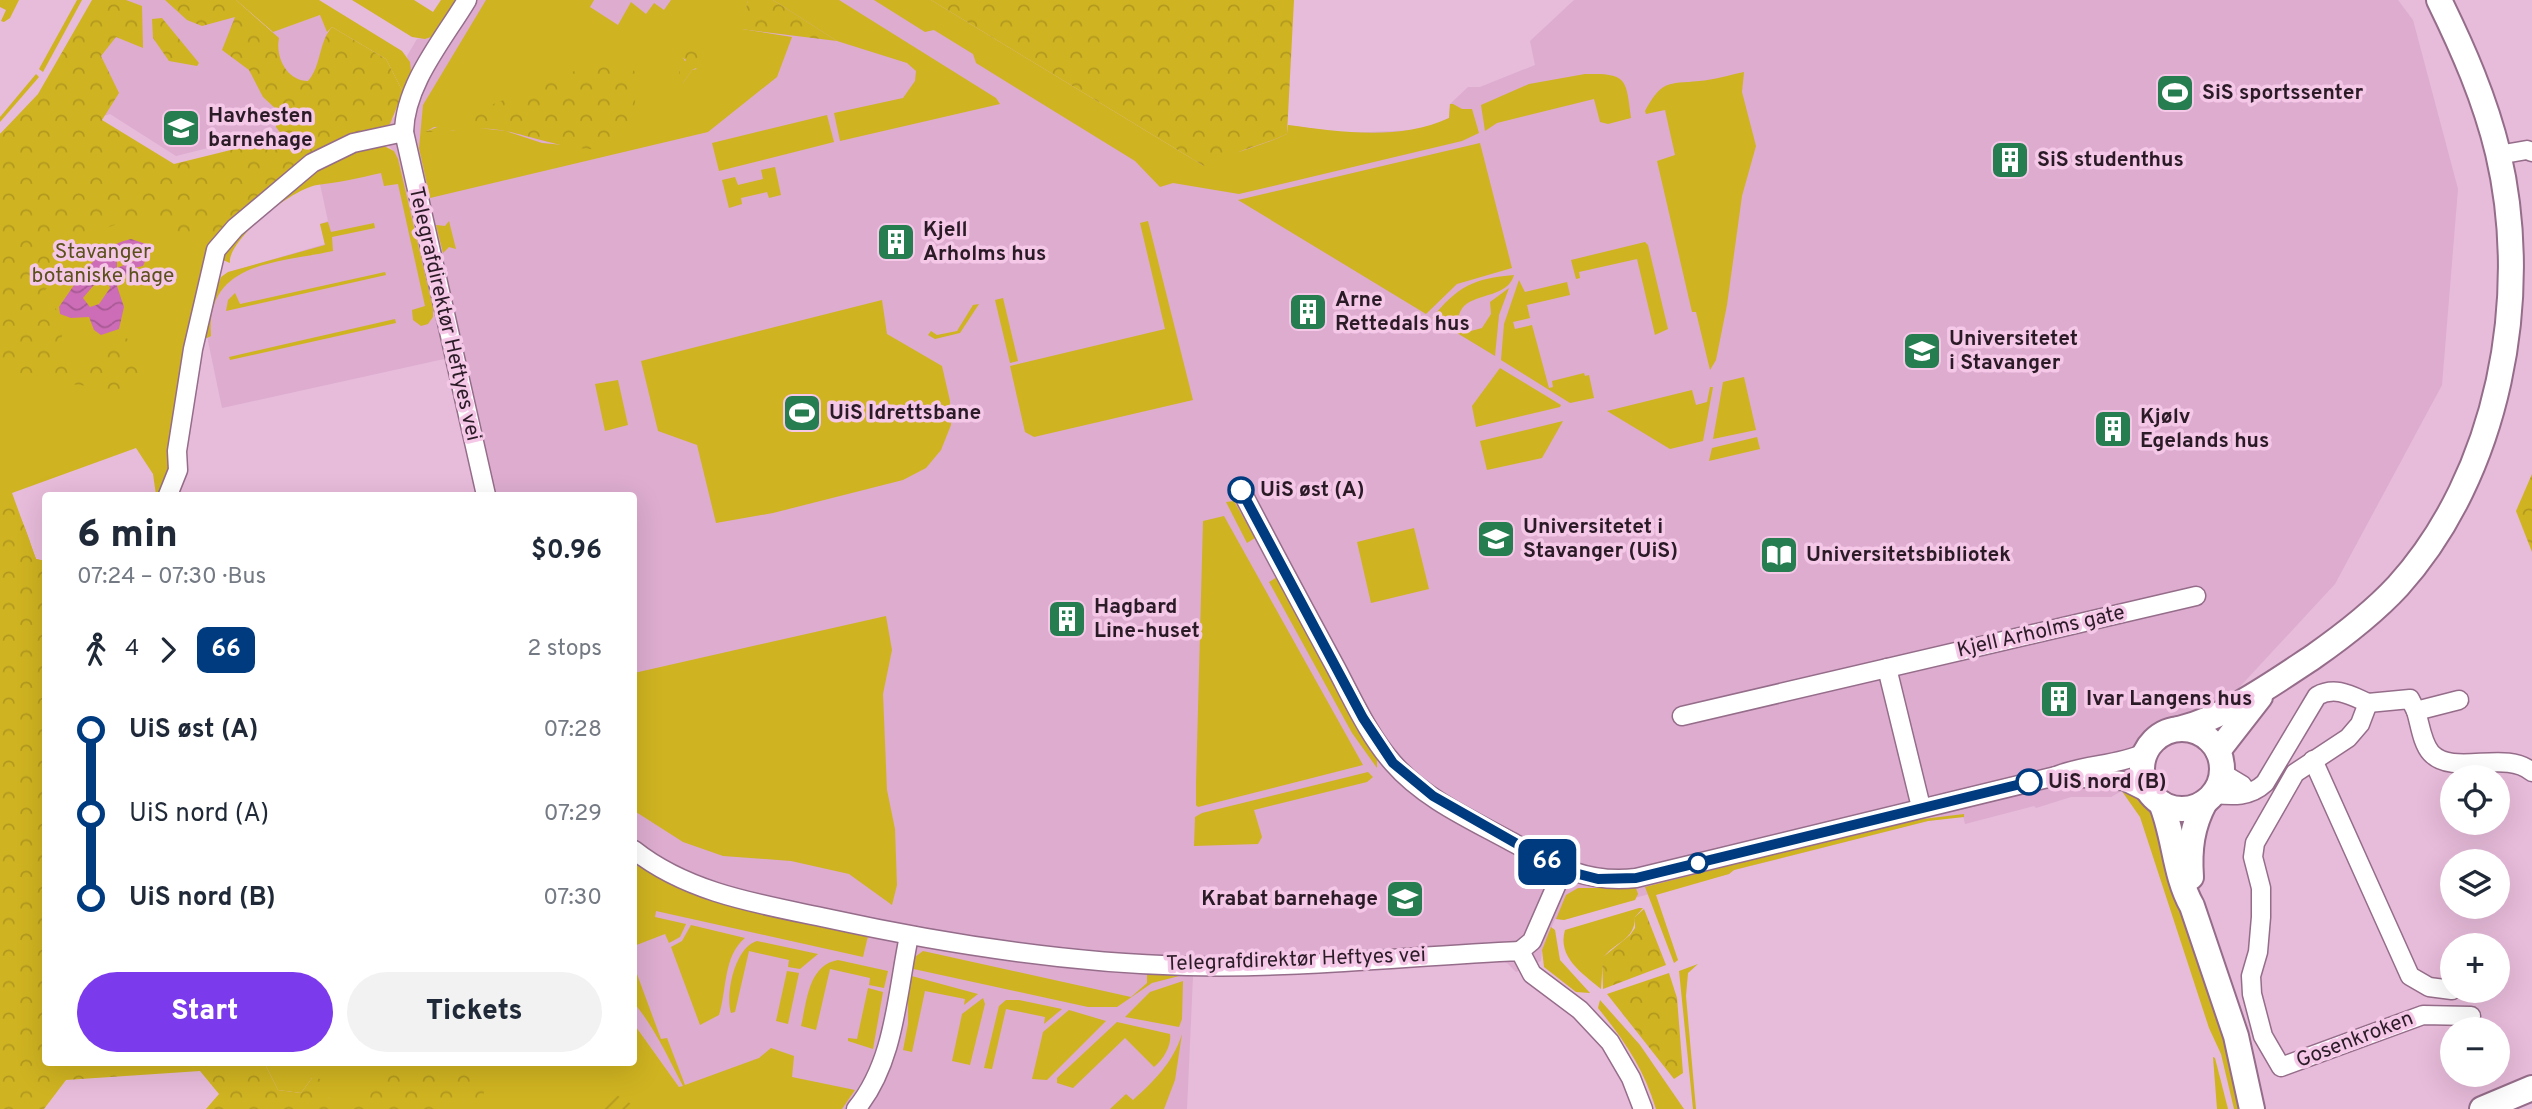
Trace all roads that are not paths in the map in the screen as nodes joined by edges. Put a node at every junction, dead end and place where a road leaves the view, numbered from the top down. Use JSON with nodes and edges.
{"nodes":[{"id":1,"x":467,"y":0,"type":"edge"},
{"id":2,"x":2439,"y":0,"type":"edge"},
{"id":3,"x":404,"y":132,"type":"junction"},
{"id":4,"x":2532,"y":152,"type":"edge"},
{"id":5,"x":2498,"y":155,"type":"junction"},
{"id":6,"x":1241,"y":490,"type":"dead end"},
{"id":7,"x":169,"y":492,"type":"edge"},
{"id":8,"x":485,"y":492,"type":"edge"},
{"id":9,"x":2196,"y":596,"type":"dead end"},
{"id":10,"x":1887,"y":668,"type":"junction"},
{"id":11,"x":2272,"y":684,"type":"junction"},
{"id":12,"x":2459,"y":700,"type":"dead end"},
{"id":13,"x":2368,"y":702,"type":"junction"},
{"id":14,"x":2416,"y":711,"type":"junction"},
{"id":15,"x":1682,"y":716,"type":"dead end"},
{"id":16,"x":2179,"y":729,"type":"junction"},
{"id":17,"x":2145,"y":753,"type":"junction"},
{"id":18,"x":2313,"y":760,"type":"junction"},
{"id":19,"x":2532,"y":772,"type":"edge"},
{"id":20,"x":2056,"y":776,"type":"junction"},
{"id":21,"x":2215,"y":780,"type":"junction"},
{"id":22,"x":2156,"y":799,"type":"junction"},
{"id":23,"x":1921,"y":807,"type":"junction"},
{"id":24,"x":637,"y":852,"type":"edge"},
{"id":25,"x":1563,"y":870,"type":"junction"},
{"id":26,"x":2192,"y":906,"type":"junction"},
{"id":27,"x":909,"y":936,"type":"junction"},
{"id":28,"x":1520,"y":951,"type":"junction"},
{"id":29,"x":2440,"y":988,"type":"edge"},
{"id":30,"x":2471,"y":1016,"type":"dead end"},
{"id":31,"x":2236,"y":1036,"type":"junction"},
{"id":32,"x":2532,"y":1088,"type":"edge"},
{"id":33,"x":2532,"y":1105,"type":"edge"},
{"id":34,"x":856,"y":1109,"type":"edge"},
{"id":35,"x":1643,"y":1109,"type":"edge"},
{"id":36,"x":2252,"y":1109,"type":"edge"},
{"id":37,"x":2268,"y":1109,"type":"edge"},
{"id":38,"x":2482,"y":1109,"type":"edge"},
{"id":39,"x":2524,"y":1109,"type":"edge"}],
"edges":[{"from":1,"to":3,"type":"street","name":"Telegrafdirektør Heftyes vei"},
{"from":2,"to":5,"type":"main road"},
{"from":3,"to":7,"type":"street"},
{"from":3,"to":8,"type":"street","name":"Telegrafdirektør Heftyes vei"},
{"from":4,"to":5,"type":"street"},
{"from":5,"to":11,"type":"main road"},
{"from":6,"to":25,"type":"street"},
{"from":9,"to":10,"type":"street","name":"Kjell Arholms gate"},
{"from":10,"to":15,"type":"street","name":"Kjell Arholms gate"},
{"from":10,"to":23,"type":"street"},
{"from":11,"to":16,"type":"main road"},
{"from":11,"to":21,"type":"main road"},
{"from":12,"to":14,"type":"street"},
{"from":13,"to":14,"type":"street"},
{"from":13,"to":18,"type":"street","name":"Gosenkroken"},
{"from":13,"to":21,"type":"street"},
{"from":14,"to":19,"type":"street"},
{"from":16,"to":17,"type":"main road"},
{"from":16,"to":21,"type":"main road"},
{"from":17,"to":20,"type":"street"},
{"from":17,"to":22,"type":"main road"},
{"from":18,"to":29,"type":"street","name":"Gosenkroken"},
{"from":18,"to":30,"type":"street","name":"Gosenkroken"},
{"from":20,"to":22,"type":"street"},
{"from":20,"to":23,"type":"street"},
{"from":21,"to":22,"type":"main road"},
{"from":21,"to":26,"type":"main road"},
{"from":22,"to":26,"type":"main road"},
{"from":23,"to":25,"type":"street"},
{"from":24,"to":27,"type":"street","name":"Telegrafdirektør Heftyes vei"},
{"from":25,"to":28,"type":"street"},
{"from":26,"to":31,"type":"main road"},
{"from":27,"to":28,"type":"street","name":"Telegrafdirektør Heftyes vei"},
{"from":27,"to":34,"type":"street"},
{"from":28,"to":35,"type":"street"},
{"from":31,"to":36,"type":"main road"},
{"from":31,"to":37,"type":"main road"},
{"from":32,"to":38,"type":"main road"},
{"from":33,"to":39,"type":"main road"}]}
